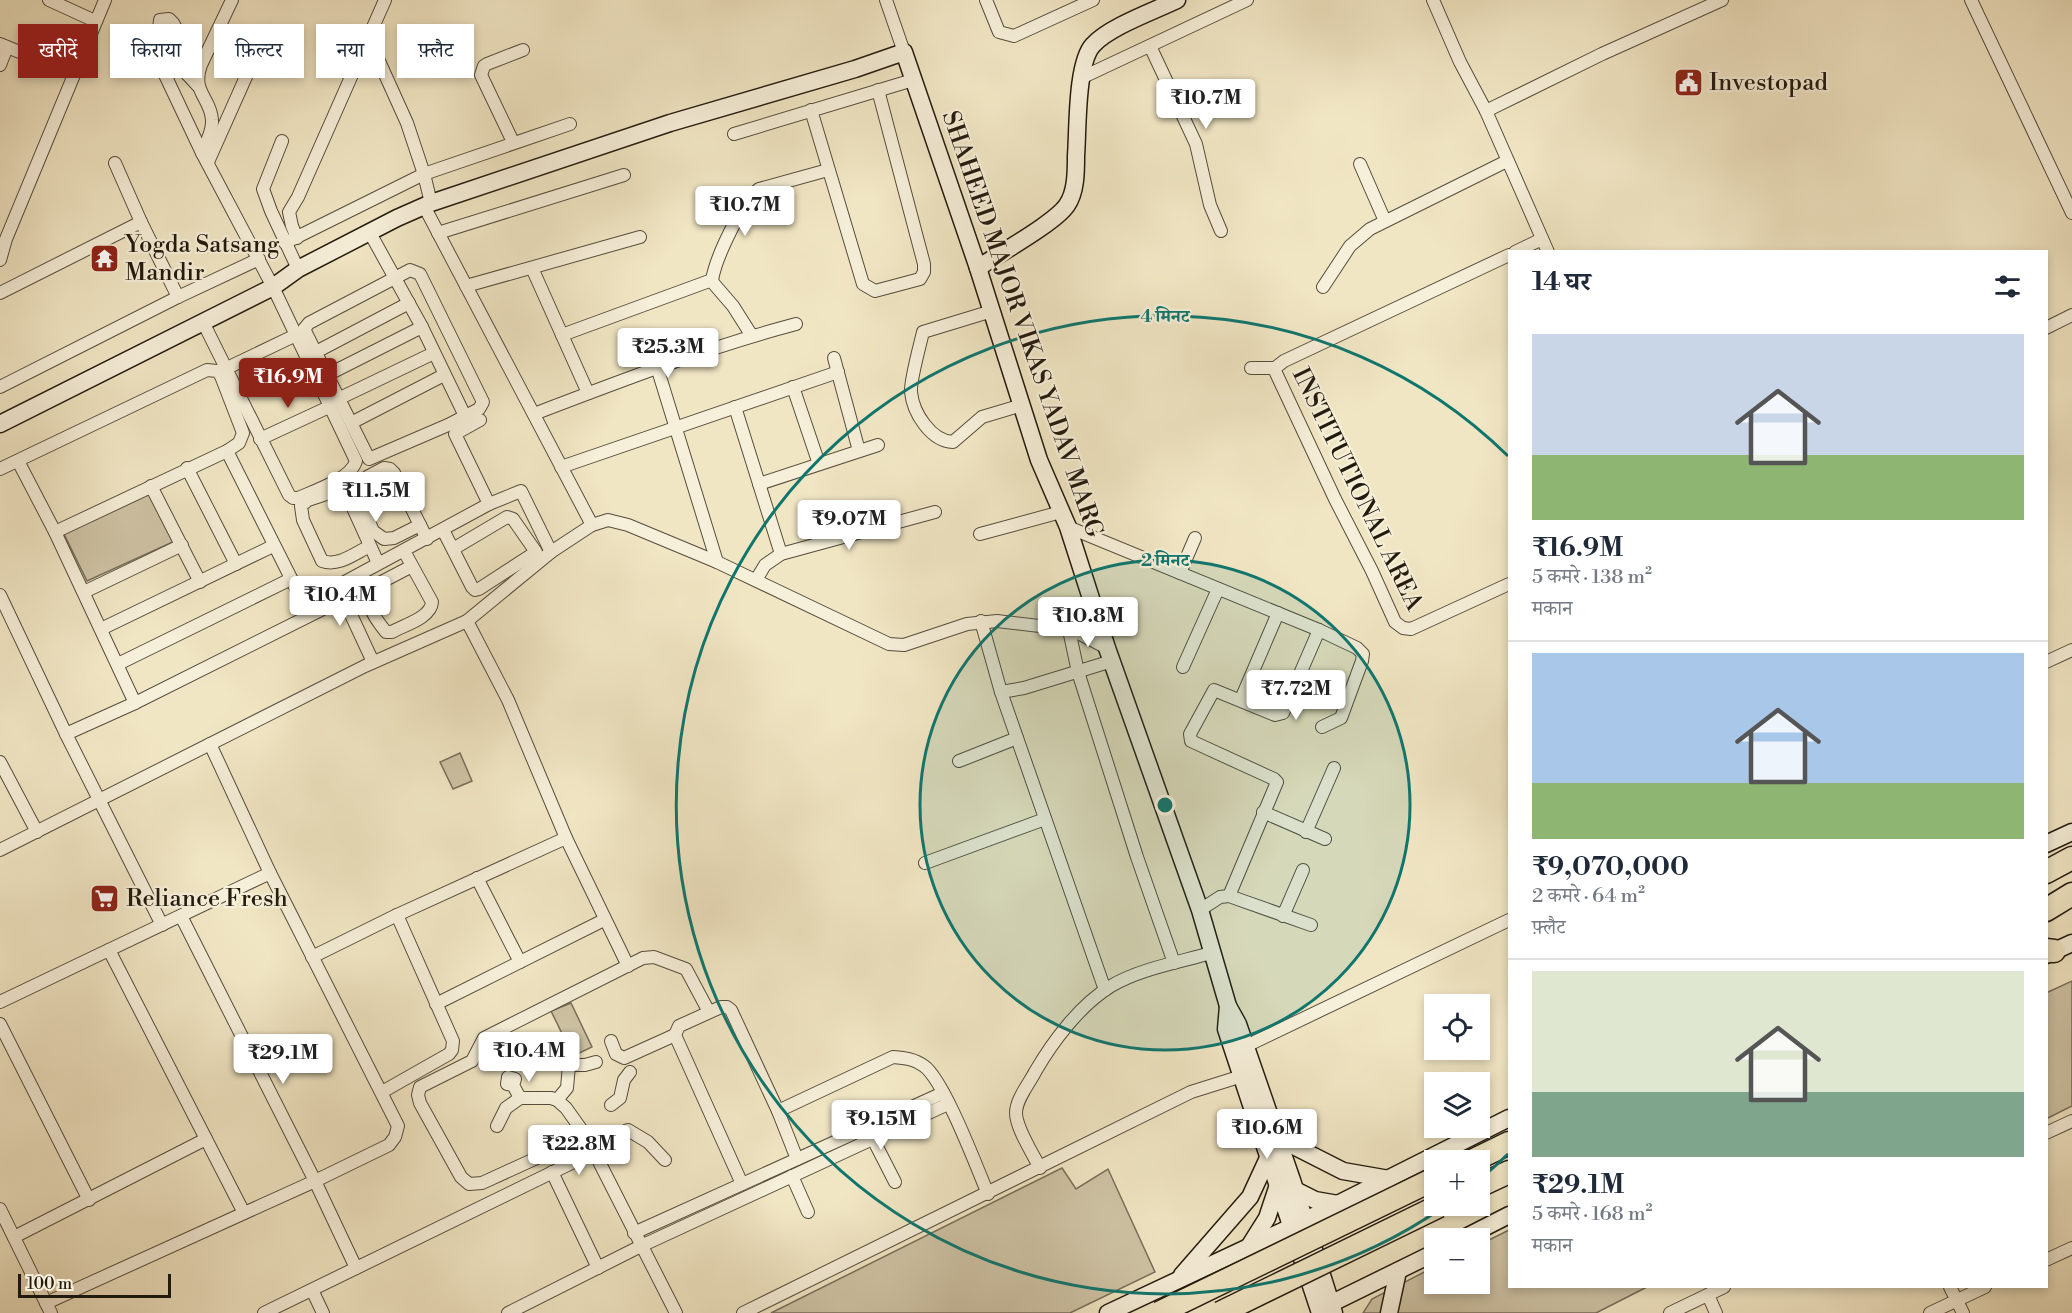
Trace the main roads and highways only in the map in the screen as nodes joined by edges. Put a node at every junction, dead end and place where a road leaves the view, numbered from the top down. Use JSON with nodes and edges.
{"nodes":[{"id":1,"x":2072,"y":858,"type":"edge"},
{"id":2,"x":2048,"y":871,"type":"edge"},
{"id":3,"x":2072,"y":894,"type":"edge"},
{"id":4,"x":2072,"y":910,"type":"edge"},
{"id":5,"x":2048,"y":911,"type":"edge"},
{"id":6,"x":2048,"y":912,"type":"edge"},
{"id":7,"x":1508,"y":1143,"type":"edge"},
{"id":8,"x":1490,"y":1152,"type":"edge"},
{"id":9,"x":1508,"y":1172,"type":"edge"},
{"id":10,"x":1490,"y":1181,"type":"edge"},
{"id":11,"x":1424,"y":1184,"type":"edge"},
{"id":12,"x":1424,"y":1213,"type":"edge"},
{"id":13,"x":1159,"y":1313,"type":"edge"},
{"id":14,"x":1220,"y":1313,"type":"edge"}],
"edges":[{"from":1,"to":2,"type":"highway"},
{"from":3,"to":5,"type":"highway"},
{"from":4,"to":6,"type":"highway"},
{"from":7,"to":8,"type":"highway"},
{"from":9,"to":10,"type":"highway"},
{"from":11,"to":13,"type":"highway","bridge":true},
{"from":12,"to":14,"type":"highway","bridge":true}]}
